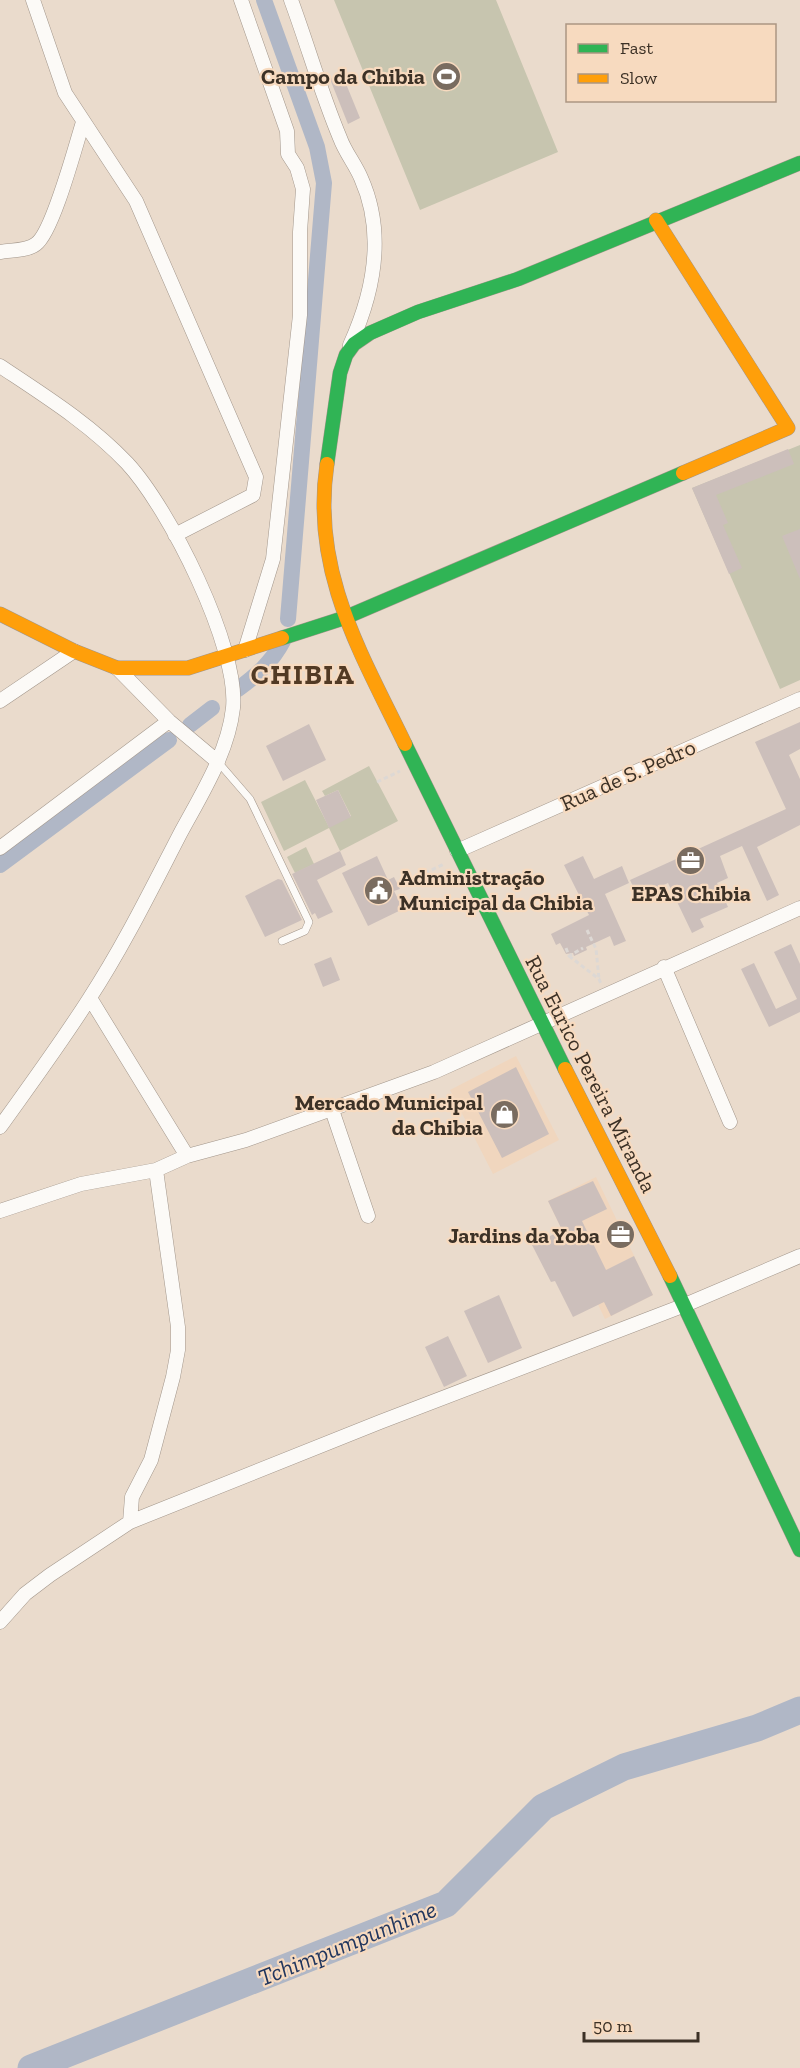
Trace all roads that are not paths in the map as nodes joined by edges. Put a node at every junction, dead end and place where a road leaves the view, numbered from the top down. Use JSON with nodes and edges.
{"nodes":[{"id":1,"x":33,"y":0,"type":"edge"},
{"id":2,"x":241,"y":0,"type":"edge"},
{"id":3,"x":291,"y":0,"type":"edge"},
{"id":4,"x":82,"y":122,"type":"junction"},
{"id":5,"x":800,"y":163,"type":"edge"},
{"id":6,"x":656,"y":220,"type":"junction"},
{"id":7,"x":0,"y":252,"type":"edge"},
{"id":8,"x":346,"y":355,"type":"junction"},
{"id":9,"x":0,"y":366,"type":"edge"},
{"id":10,"x":794,"y":426,"type":"edge"},
{"id":11,"x":174,"y":535,"type":"junction"},
{"id":12,"x":0,"y":614,"type":"edge"},
{"id":13,"x":344,"y":618,"type":"junction"},
{"id":14,"x":245,"y":650,"type":"junction"},
{"id":15,"x":74,"y":651,"type":"junction"},
{"id":16,"x":227,"y":657,"type":"junction"},
{"id":17,"x":117,"y":668,"type":"junction"},
{"id":18,"x":800,"y":699,"type":"edge"},
{"id":19,"x":0,"y":701,"type":"edge"},
{"id":20,"x":169,"y":721,"type":"junction"},
{"id":21,"x":218,"y":762,"type":"junction"},
{"id":22,"x":0,"y":848,"type":"edge"},
{"id":23,"x":458,"y":854,"type":"junction"},
{"id":24,"x":800,"y":908,"type":"edge"},
{"id":25,"x":282,"y":941,"type":"dead end"},
{"id":26,"x":664,"y":967,"type":"junction"},
{"id":27,"x":90,"y":998,"type":"junction"},
{"id":28,"x":541,"y":1023,"type":"junction"},
{"id":29,"x":332,"y":1110,"type":"junction"},
{"id":30,"x":729,"y":1122,"type":"dead end"},
{"id":31,"x":0,"y":1127,"type":"edge"},
{"id":32,"x":187,"y":1156,"type":"junction"},
{"id":33,"x":156,"y":1170,"type":"junction"},
{"id":34,"x":0,"y":1211,"type":"edge"},
{"id":35,"x":368,"y":1216,"type":"dead end"},
{"id":36,"x":800,"y":1256,"type":"edge"},
{"id":37,"x":685,"y":1305,"type":"junction"},
{"id":38,"x":130,"y":1522,"type":"junction"},
{"id":39,"x":800,"y":1550,"type":"edge"},
{"id":40,"x":0,"y":1622,"type":"edge"}],
"edges":[{"from":1,"to":4,"type":"street"},
{"from":2,"to":14,"type":"street"},
{"from":3,"to":8,"type":"street"},
{"from":4,"to":7,"type":"street"},
{"from":4,"to":11,"type":"street"},
{"from":5,"to":6,"type":"street"},
{"from":6,"to":8,"type":"street"},
{"from":6,"to":10,"type":"street"},
{"from":8,"to":13,"type":"street","name":"Rua Eurico Pereira Miranda"},
{"from":9,"to":11,"type":"street"},
{"from":10,"to":13,"type":"street"},
{"from":11,"to":16,"type":"street"},
{"from":12,"to":15,"type":"street"},
{"from":13,"to":14,"type":"street"},
{"from":13,"to":23,"type":"street","name":"Rua Eurico Pereira Miranda"},
{"from":14,"to":16,"type":"street"},
{"from":15,"to":17,"type":"street"},
{"from":15,"to":19,"type":"street"},
{"from":16,"to":17,"type":"street"},
{"from":16,"to":21,"type":"street"},
{"from":17,"to":20,"type":"street"},
{"from":18,"to":23,"type":"street","name":"Rua de S. Pedro"},
{"from":20,"to":21,"type":"street"},
{"from":20,"to":22,"type":"street"},
{"from":21,"to":25,"type":"lane"},
{"from":21,"to":27,"type":"street"},
{"from":23,"to":28,"type":"street","name":"Rua Eurico Pereira Miranda"},
{"from":24,"to":26,"type":"street"},
{"from":26,"to":28,"type":"street"},
{"from":26,"to":30,"type":"street"},
{"from":27,"to":31,"type":"street"},
{"from":27,"to":32,"type":"street"},
{"from":28,"to":29,"type":"street"},
{"from":28,"to":37,"type":"street","name":"Rua Eurico Pereira Miranda"},
{"from":29,"to":32,"type":"street"},
{"from":29,"to":35,"type":"street"},
{"from":32,"to":33,"type":"street"},
{"from":33,"to":34,"type":"street"},
{"from":33,"to":38,"type":"street"},
{"from":36,"to":37,"type":"street"},
{"from":37,"to":38,"type":"street"},
{"from":37,"to":39,"type":"street","name":"Rua Eurico Pereira Miranda"},
{"from":38,"to":40,"type":"street"}]}
